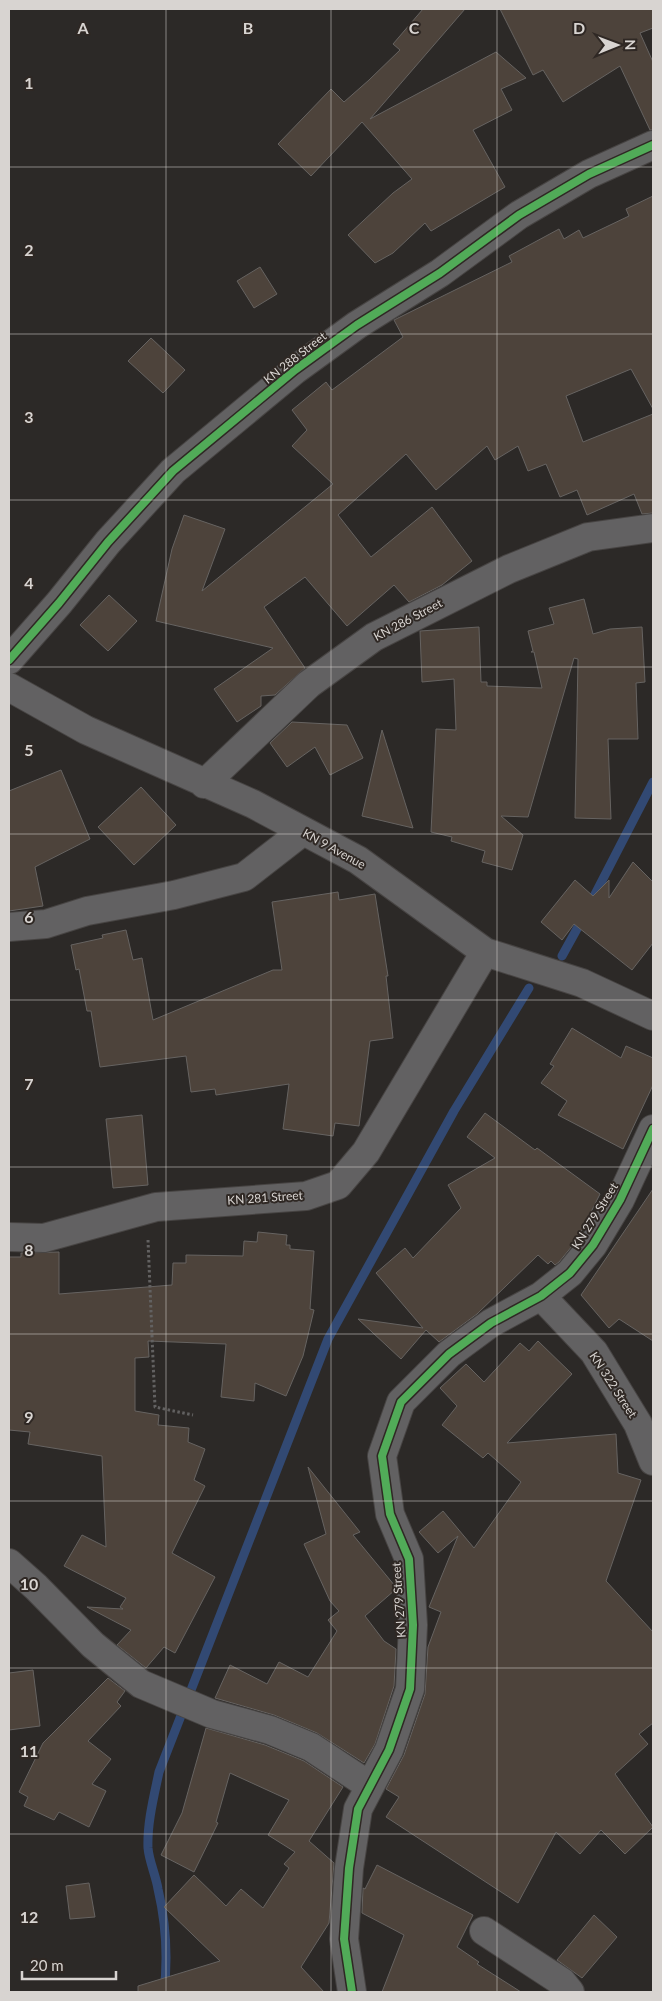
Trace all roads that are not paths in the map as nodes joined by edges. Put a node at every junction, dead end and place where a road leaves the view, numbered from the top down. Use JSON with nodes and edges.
{"nodes":[{"id":1,"x":653,"y":145,"type":"edge"},
{"id":2,"x":653,"y":528,"type":"edge"},
{"id":3,"x":9,"y":660,"type":"edge"},
{"id":4,"x":9,"y":687,"type":"edge"},
{"id":5,"x":204,"y":784,"type":"junction"},
{"id":6,"x":302,"y":832,"type":"junction"},
{"id":7,"x":9,"y":927,"type":"edge"},
{"id":8,"x":485,"y":952,"type":"junction"},
{"id":9,"x":653,"y":1016,"type":"edge"},
{"id":10,"x":653,"y":1129,"type":"edge"},
{"id":11,"x":9,"y":1236,"type":"edge"},
{"id":12,"x":541,"y":1296,"type":"junction"},
{"id":13,"x":653,"y":1461,"type":"edge"},
{"id":14,"x":9,"y":1563,"type":"edge"},
{"id":15,"x":370,"y":1786,"type":"junction"},
{"id":16,"x":484,"y":1931,"type":"dead end"},
{"id":17,"x":352,"y":1992,"type":"edge"},
{"id":18,"x":570,"y":1992,"type":"edge"}],
"edges":[{"from":1,"to":3,"type":"street","name":"KN 288 Street"},
{"from":2,"to":5,"type":"street","name":"KN 286 Street"},
{"from":4,"to":5,"type":"street","name":"KN 9 Avenue"},
{"from":5,"to":6,"type":"street","name":"KN 9 Avenue"},
{"from":6,"to":7,"type":"street"},
{"from":6,"to":8,"type":"street","name":"KN 9 Avenue"},
{"from":8,"to":9,"type":"street","name":"KN 9 Avenue"},
{"from":8,"to":11,"type":"street","name":"KN 281 Street"},
{"from":10,"to":12,"type":"street","name":"KN 279 Street"},
{"from":12,"to":13,"type":"street","name":"KN 322 Street"},
{"from":12,"to":15,"type":"street","name":"KN 279 Street"},
{"from":14,"to":15,"type":"street"},
{"from":15,"to":17,"type":"street","name":"KN 279 Street"},
{"from":16,"to":18,"type":"street"}]}
